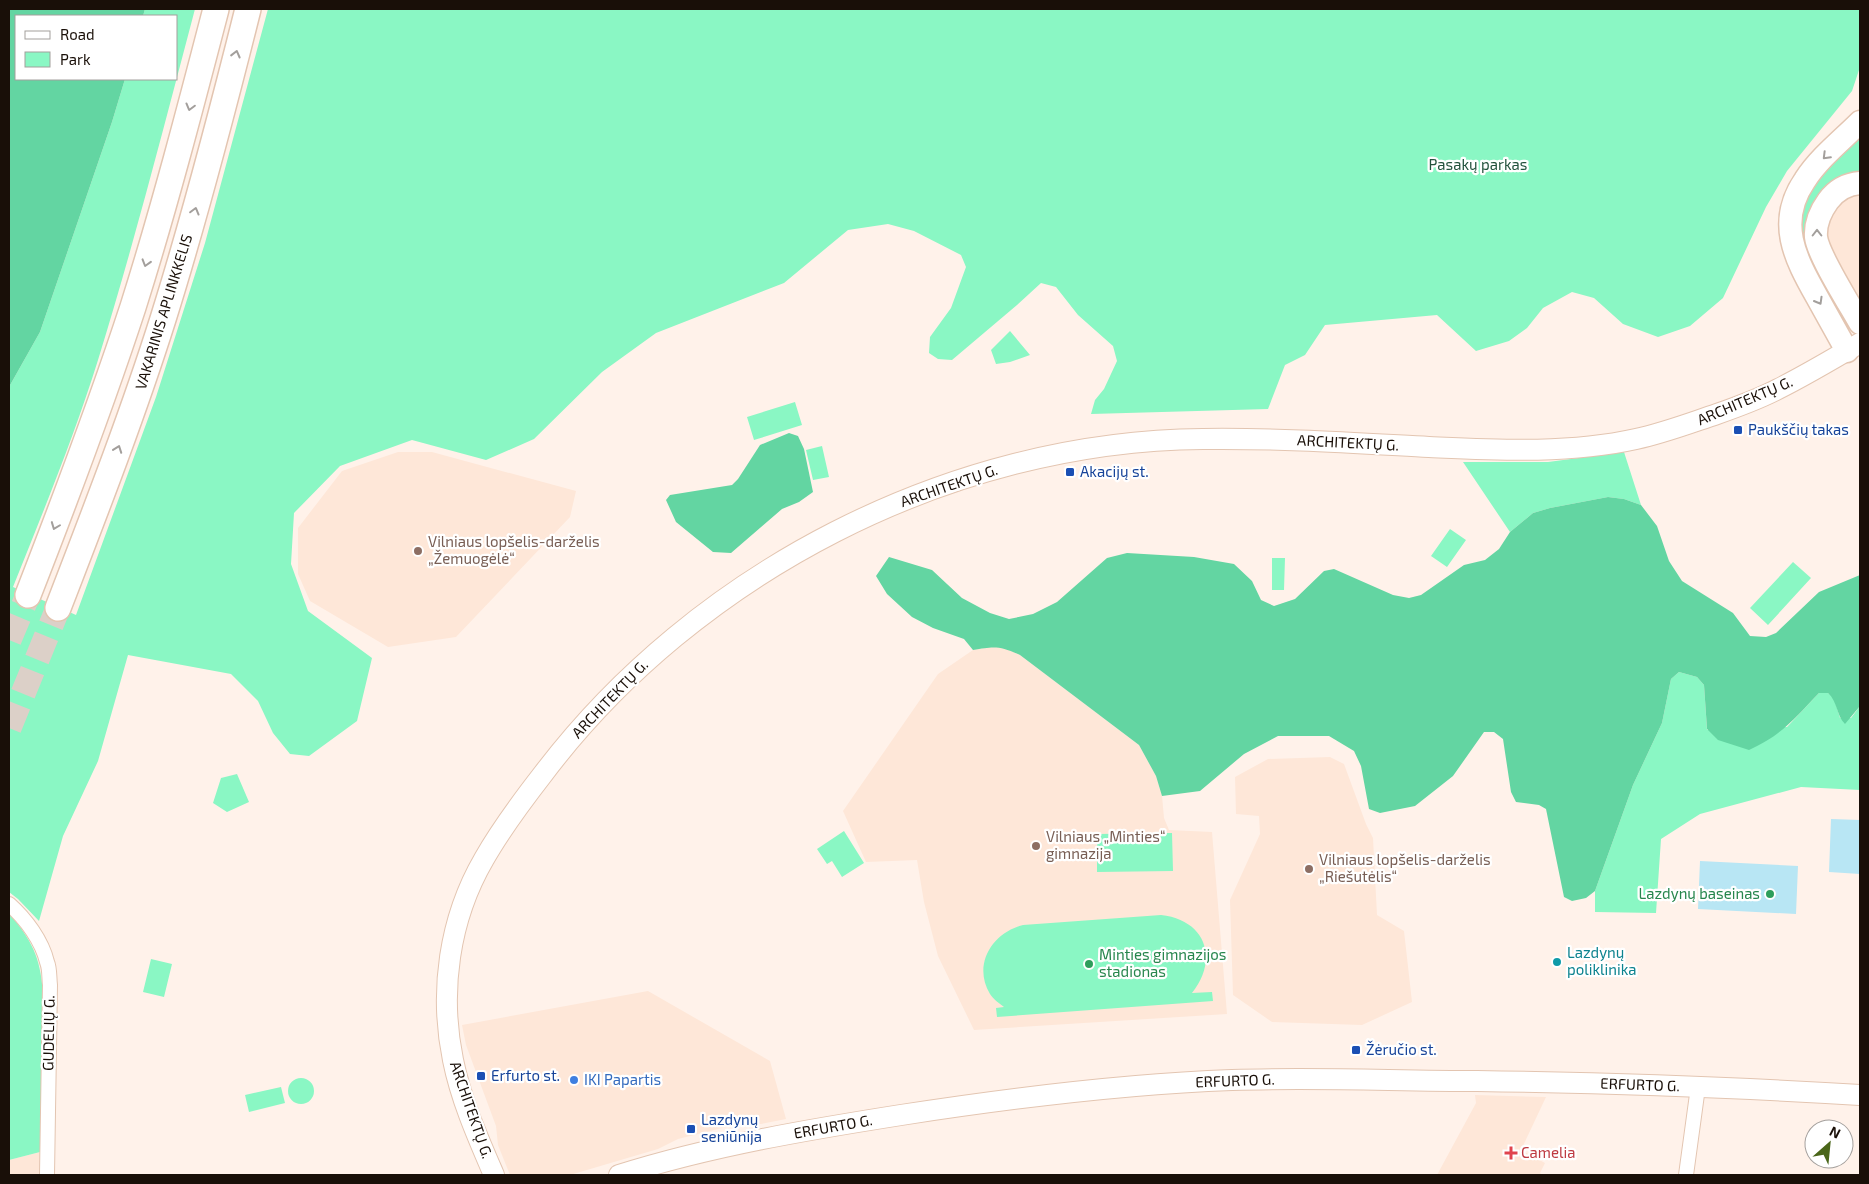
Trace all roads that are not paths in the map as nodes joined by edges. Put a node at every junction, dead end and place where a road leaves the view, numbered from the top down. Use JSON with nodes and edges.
{"nodes":[{"id":1,"x":216,"y":9,"type":"edge"},
{"id":2,"x":248,"y":9,"type":"edge"},
{"id":3,"x":1860,"y":122,"type":"edge"},
{"id":4,"x":1860,"y":183,"type":"edge"},
{"id":5,"x":1860,"y":323,"type":"edge"},
{"id":6,"x":1853,"y":347,"type":"edge"},
{"id":7,"x":28,"y":595,"type":"tunnel mouth"},
{"id":8,"x":58,"y":608,"type":"tunnel mouth"},
{"id":9,"x":9,"y":904,"type":"edge"},
{"id":10,"x":1698,"y":1088,"type":"junction"},
{"id":11,"x":1860,"y":1095,"type":"edge"},
{"id":12,"x":48,"y":1175,"type":"edge"},
{"id":13,"x":494,"y":1175,"type":"edge"},
{"id":14,"x":619,"y":1175,"type":"edge"},
{"id":15,"x":1686,"y":1175,"type":"edge"}],
"edges":[{"from":1,"to":7,"type":"highway","name":"VAKARINIS APLINKKELIS","one_way":true},
{"from":8,"to":2,"type":"highway","name":"VAKARINIS APLINKKELIS","one_way":true},
{"from":3,"to":6,"type":"main road","one_way":true},
{"from":5,"to":4,"type":"main road","one_way":true},
{"from":6,"to":13,"type":"street","name":"ARCHITEKTŲ G."},
{"from":9,"to":12,"type":"street","name":"GUDELIŲ G."},
{"from":10,"to":11,"type":"street","name":"ERFURTO G."},
{"from":10,"to":14,"type":"street","name":"ERFURTO G."},
{"from":10,"to":15,"type":"street"}]}
